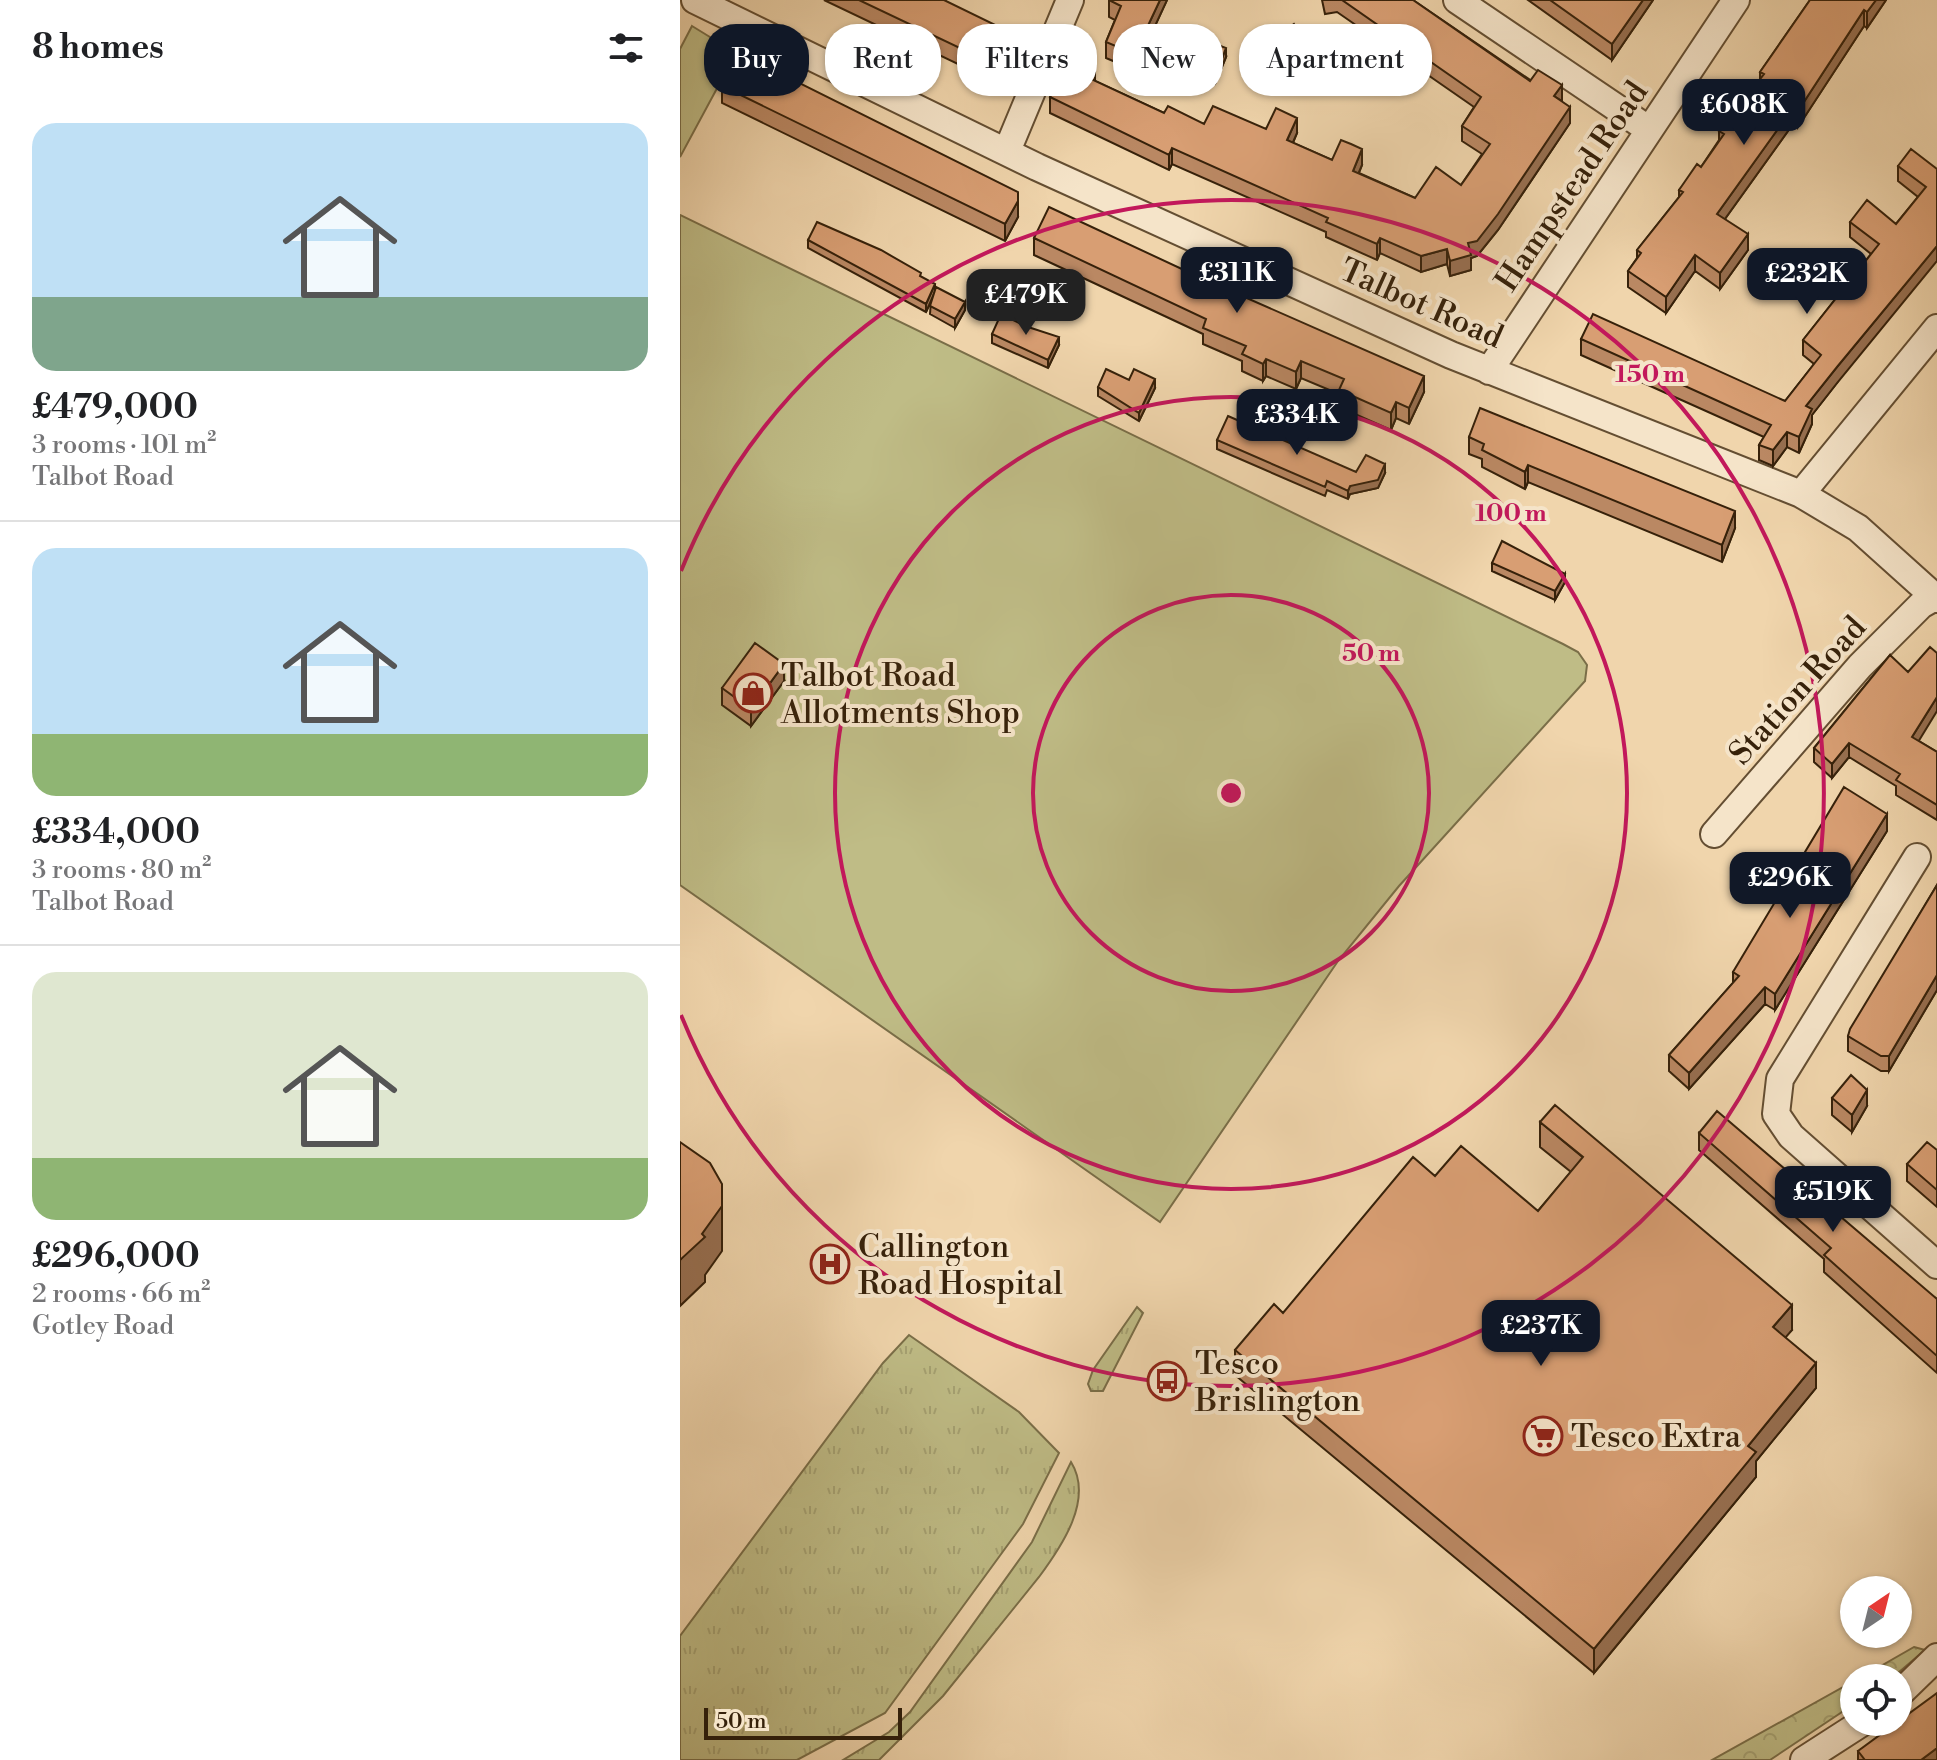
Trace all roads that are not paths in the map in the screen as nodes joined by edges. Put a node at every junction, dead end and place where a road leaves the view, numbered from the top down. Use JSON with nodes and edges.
{"nodes":[{"id":1,"x":695,"y":0,"type":"edge"},
{"id":2,"x":1070,"y":0,"type":"edge"},
{"id":3,"x":1457,"y":0,"type":"edge"},
{"id":4,"x":1736,"y":0,"type":"edge"},
{"id":5,"x":1648,"y":129,"type":"junction"},
{"id":6,"x":1007,"y":151,"type":"junction"},
{"id":7,"x":1937,"y":328,"type":"edge"},
{"id":8,"x":1489,"y":371,"type":"junction"},
{"id":9,"x":1811,"y":500,"type":"junction"},
{"id":10,"x":1936,"y":598,"type":"edge"},
{"id":11,"x":1714,"y":834,"type":"dead end"},
{"id":12,"x":1917,"y":857,"type":"dead end"},
{"id":13,"x":1937,"y":1265,"type":"edge"},
{"id":14,"x":1937,"y":1657,"type":"edge"},
{"id":15,"x":1912,"y":1681,"type":"edge"},
{"id":16,"x":1841,"y":1736,"type":"edge"},
{"id":17,"x":1804,"y":1760,"type":"edge"}],
"edges":[{"from":1,"to":6,"type":"street","name":"Talbot Road"},
{"from":2,"to":6,"type":"street"},
{"from":3,"to":5,"type":"street"},
{"from":4,"to":5,"type":"street","name":"Hampstead Road"},
{"from":5,"to":8,"type":"street","name":"Hampstead Road"},
{"from":6,"to":8,"type":"street","name":"Talbot Road"},
{"from":7,"to":9,"type":"street"},
{"from":8,"to":9,"type":"street","name":"Talbot Road"},
{"from":9,"to":10,"type":"street","name":"Talbot Road"},
{"from":10,"to":11,"type":"street","name":"Station Road"},
{"from":12,"to":13,"type":"street"},
{"from":14,"to":15,"type":"street"},
{"from":16,"to":17,"type":"street"}]}
